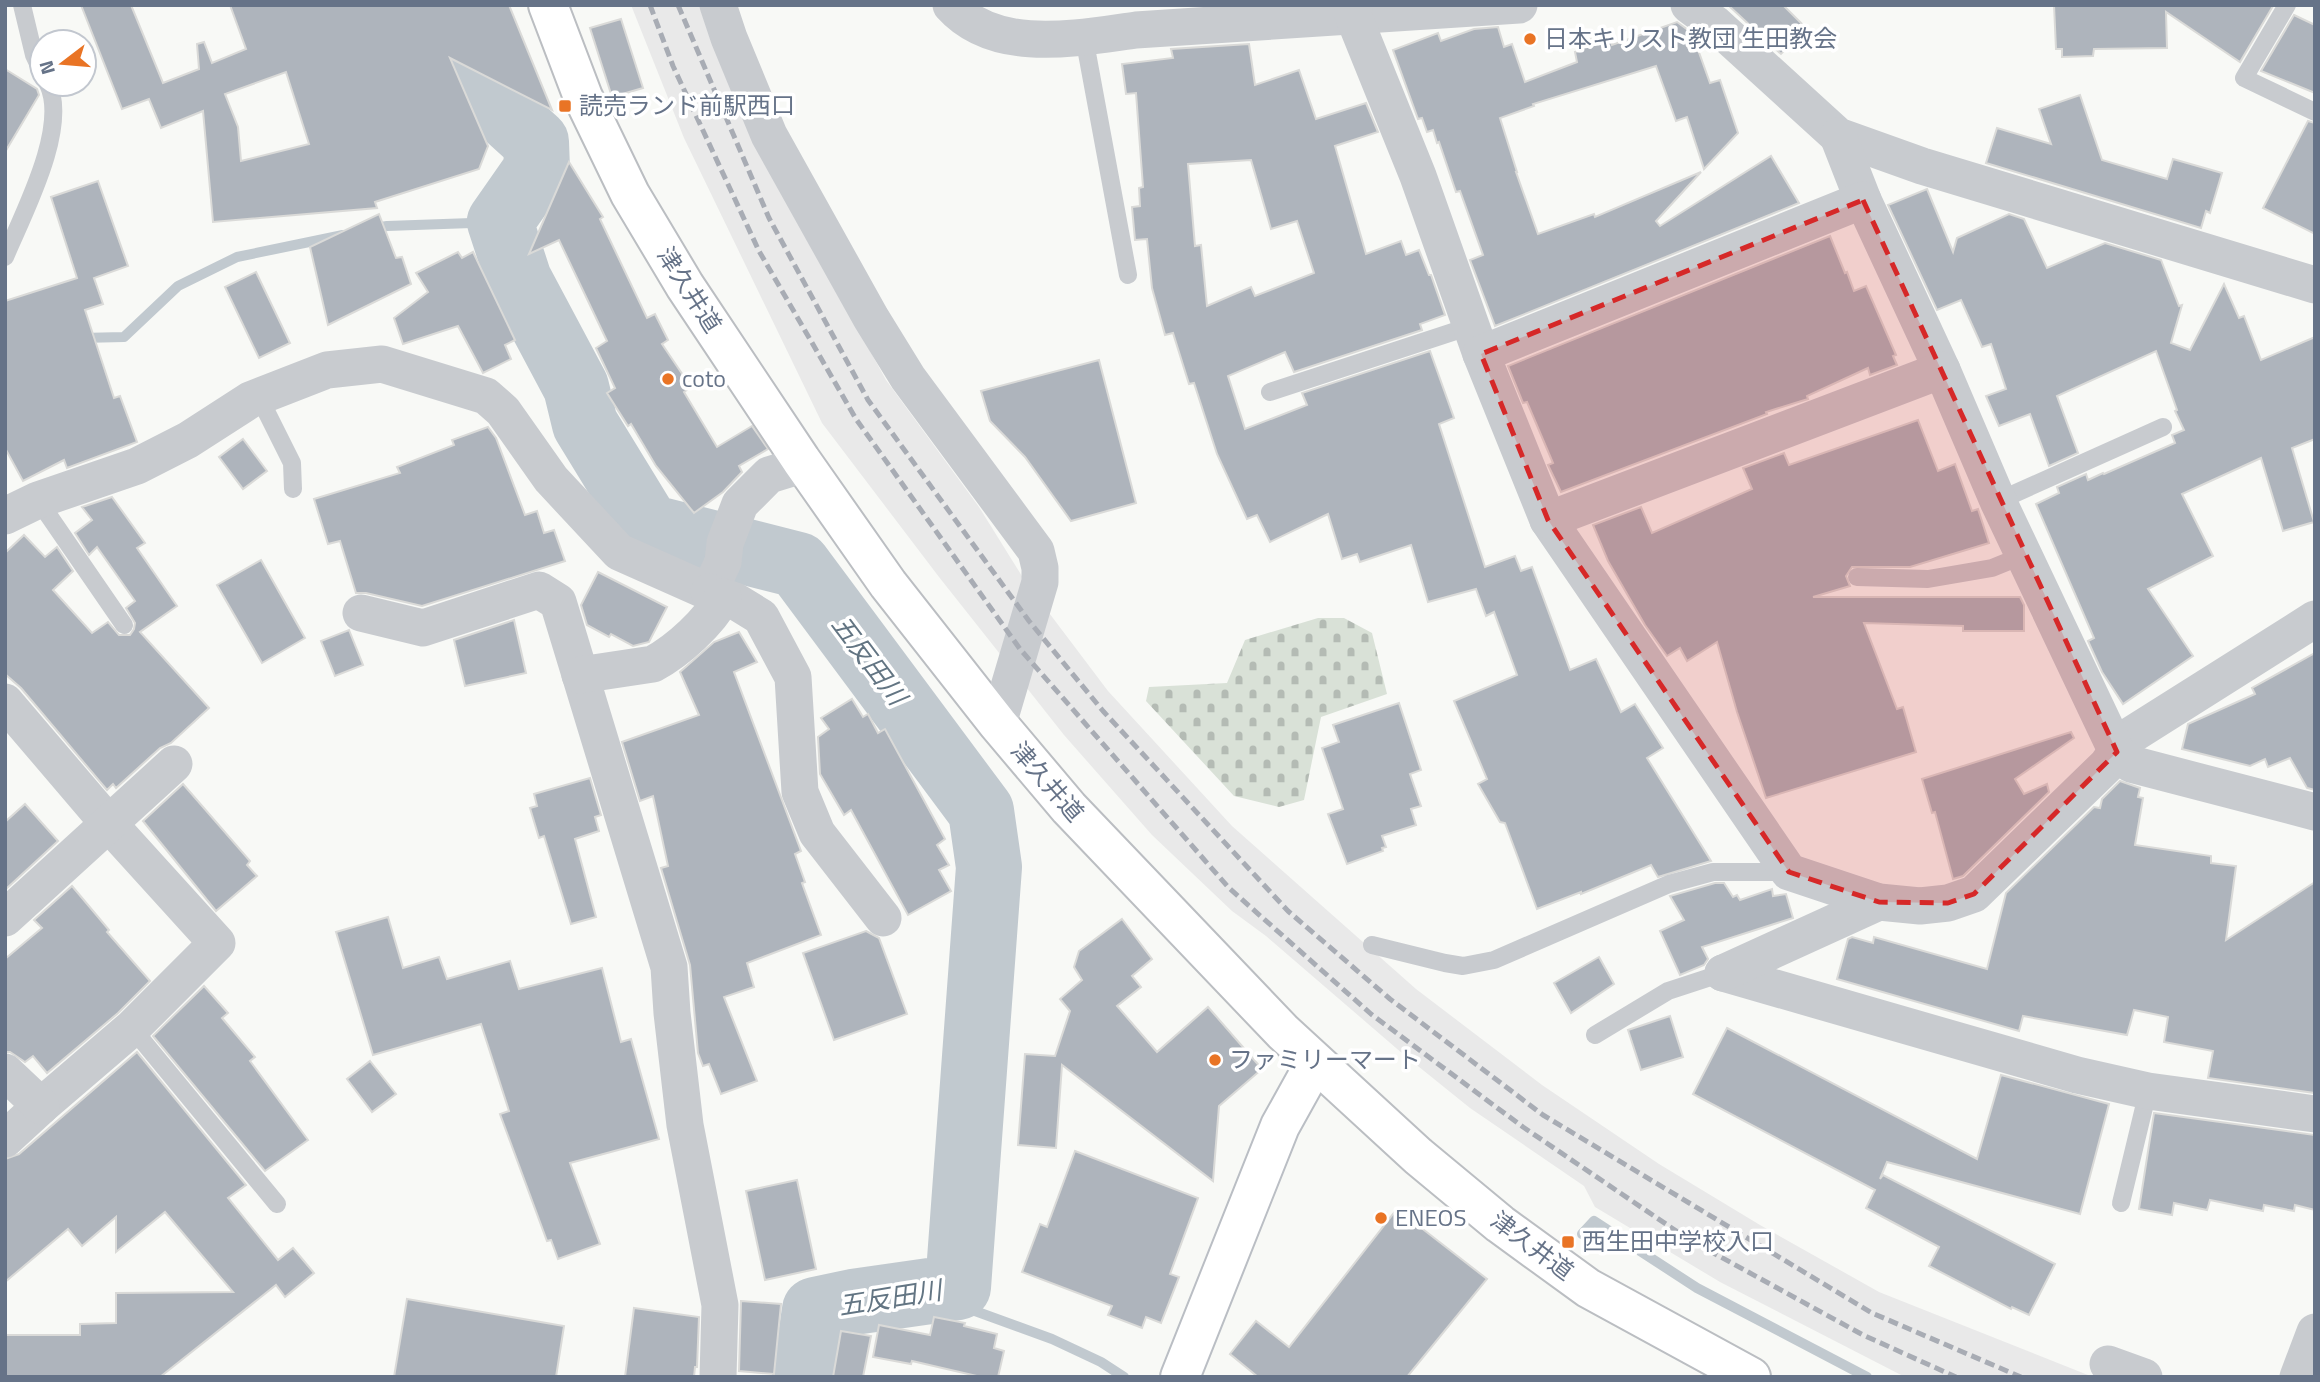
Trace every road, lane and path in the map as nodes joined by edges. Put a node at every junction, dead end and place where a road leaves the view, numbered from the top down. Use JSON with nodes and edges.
{"nodes":[{"id":1,"x":22,"y":5,"type":"edge"},
{"id":2,"x":548,"y":5,"type":"edge"},
{"id":3,"x":718,"y":5,"type":"edge"},
{"id":4,"x":951,"y":5,"type":"edge"},
{"id":5,"x":1519,"y":5,"type":"edge"},
{"id":6,"x":1689,"y":5,"type":"edge"},
{"id":7,"x":2287,"y":5,"type":"edge"},
{"id":8,"x":1353,"y":10,"type":"edge"},
{"id":9,"x":1133,"y":18,"type":"edge"},
{"id":10,"x":28,"y":30,"type":"edge"},
{"id":11,"x":1084,"y":37,"type":"junction"},
{"id":12,"x":50,"y":98,"type":"edge"},
{"id":13,"x":2315,"y":112,"type":"edge"},
{"id":14,"x":1838,"y":136,"type":"junction"},
{"id":15,"x":1863,"y":200,"type":"junction"},
{"id":16,"x":5,"y":257,"type":"edge"},
{"id":17,"x":1128,"y":275,"type":"dead end"},
{"id":18,"x":2315,"y":285,"type":"edge"},
{"id":19,"x":1476,"y":340,"type":"junction"},
{"id":20,"x":1942,"y":370,"type":"junction"},
{"id":21,"x":1270,"y":392,"type":"dead end"},
{"id":22,"x":259,"y":397,"type":"junction"},
{"id":23,"x":2162,"y":427,"type":"dead end"},
{"id":24,"x":801,"y":460,"type":"junction"},
{"id":25,"x":293,"y":489,"type":"dead end"},
{"id":26,"x":38,"y":500,"type":"junction"},
{"id":27,"x":1998,"y":501,"type":"junction"},
{"id":28,"x":5,"y":516,"type":"edge"},
{"id":29,"x":1548,"y":520,"type":"junction"},
{"id":30,"x":2024,"y":555,"type":"junction"},
{"id":31,"x":720,"y":574,"type":"junction"},
{"id":32,"x":1857,"y":577,"type":"dead end"},
{"id":33,"x":361,"y":613,"type":"dead end"},
{"id":34,"x":2315,"y":619,"type":"edge"},
{"id":35,"x":124,"y":625,"type":"dead end"},
{"id":36,"x":580,"y":675,"type":"junction"},
{"id":37,"x":5,"y":702,"type":"edge"},
{"id":38,"x":998,"y":724,"type":"junction"},
{"id":39,"x":2117,"y":752,"type":"junction"},
{"id":40,"x":174,"y":764,"type":"dead end"},
{"id":41,"x":2315,"y":812,"type":"edge"},
{"id":42,"x":109,"y":824,"type":"junction"},
{"id":43,"x":1789,"y":872,"type":"junction"},
{"id":44,"x":1879,"y":902,"type":"junction"},
{"id":45,"x":5,"y":918,"type":"edge"},
{"id":46,"x":883,"y":918,"type":"dead end"},
{"id":47,"x":1372,"y":945,"type":"dead end"},
{"id":48,"x":1723,"y":974,"type":"junction"},
{"id":49,"x":132,"y":1028,"type":"junction"},
{"id":50,"x":1595,"y":1035,"type":"dead end"},
{"id":51,"x":1315,"y":1063,"type":"junction"},
{"id":52,"x":5,"y":1072,"type":"edge"},
{"id":53,"x":2148,"y":1091,"type":"junction"},
{"id":54,"x":41,"y":1106,"type":"junction"},
{"id":55,"x":2315,"y":1114,"type":"edge"},
{"id":56,"x":5,"y":1139,"type":"edge"},
{"id":57,"x":2121,"y":1203,"type":"dead end"},
{"id":58,"x":277,"y":1205,"type":"dead end"},
{"id":59,"x":2315,"y":1332,"type":"edge"},
{"id":60,"x":2108,"y":1364,"type":"dead end"},
{"id":61,"x":718,"y":1377,"type":"edge"},
{"id":62,"x":1180,"y":1377,"type":"edge"},
{"id":63,"x":1751,"y":1377,"type":"edge"},
{"id":64,"x":2144,"y":1377,"type":"edge"},
{"id":65,"x":2298,"y":1377,"type":"edge"}],
"edges":[{"from":1,"to":10,"type":"lane"},
{"from":2,"to":24,"type":"main road","name":"津久井道"},
{"from":3,"to":38,"type":"street"},
{"from":4,"to":11,"type":"street"},
{"from":5,"to":8,"type":"street"},
{"from":6,"to":14,"type":"street"},
{"from":7,"to":13,"type":"lane"},
{"from":8,"to":9,"type":"street"},
{"from":8,"to":19,"type":"street"},
{"from":9,"to":11,"type":"street"},
{"from":11,"to":17,"type":"lane"},
{"from":12,"to":16,"type":"lane"},
{"from":14,"to":15,"type":"street"},
{"from":14,"to":18,"type":"street"},
{"from":15,"to":19,"type":"street"},
{"from":15,"to":20,"type":"street"},
{"from":19,"to":21,"type":"lane"},
{"from":19,"to":29,"type":"street"},
{"from":20,"to":27,"type":"street"},
{"from":20,"to":29,"type":"street"},
{"from":22,"to":25,"type":"lane"},
{"from":22,"to":26,"type":"street"},
{"from":22,"to":31,"type":"street"},
{"from":23,"to":27,"type":"lane"},
{"from":24,"to":31,"type":"street"},
{"from":24,"to":38,"type":"main road","name":"津久井道"},
{"from":26,"to":28,"type":"street"},
{"from":26,"to":35,"type":"lane"},
{"from":27,"to":30,"type":"street"},
{"from":29,"to":43,"type":"street"},
{"from":30,"to":32,"type":"lane"},
{"from":30,"to":39,"type":"street"},
{"from":31,"to":36,"type":"street"},
{"from":31,"to":46,"type":"street"},
{"from":33,"to":36,"type":"street"},
{"from":34,"to":39,"type":"street"},
{"from":36,"to":61,"type":"street"},
{"from":37,"to":42,"type":"street"},
{"from":38,"to":51,"type":"main road","name":"津久井道"},
{"from":39,"to":41,"type":"street"},
{"from":39,"to":44,"type":"street"},
{"from":40,"to":42,"type":"street"},
{"from":42,"to":45,"type":"street"},
{"from":42,"to":49,"type":"street"},
{"from":43,"to":44,"type":"street"},
{"from":43,"to":47,"type":"lane"},
{"from":44,"to":48,"type":"street"},
{"from":48,"to":50,"type":"lane"},
{"from":48,"to":53,"type":"street"},
{"from":49,"to":54,"type":"street"},
{"from":49,"to":58,"type":"lane"},
{"from":51,"to":62,"type":"main road"},
{"from":51,"to":63,"type":"main road","name":"津久井道"},
{"from":52,"to":54,"type":"street"},
{"from":53,"to":55,"type":"street"},
{"from":53,"to":57,"type":"lane"},
{"from":54,"to":56,"type":"street"},
{"from":59,"to":65,"type":"street"},
{"from":60,"to":64,"type":"street"}]}
